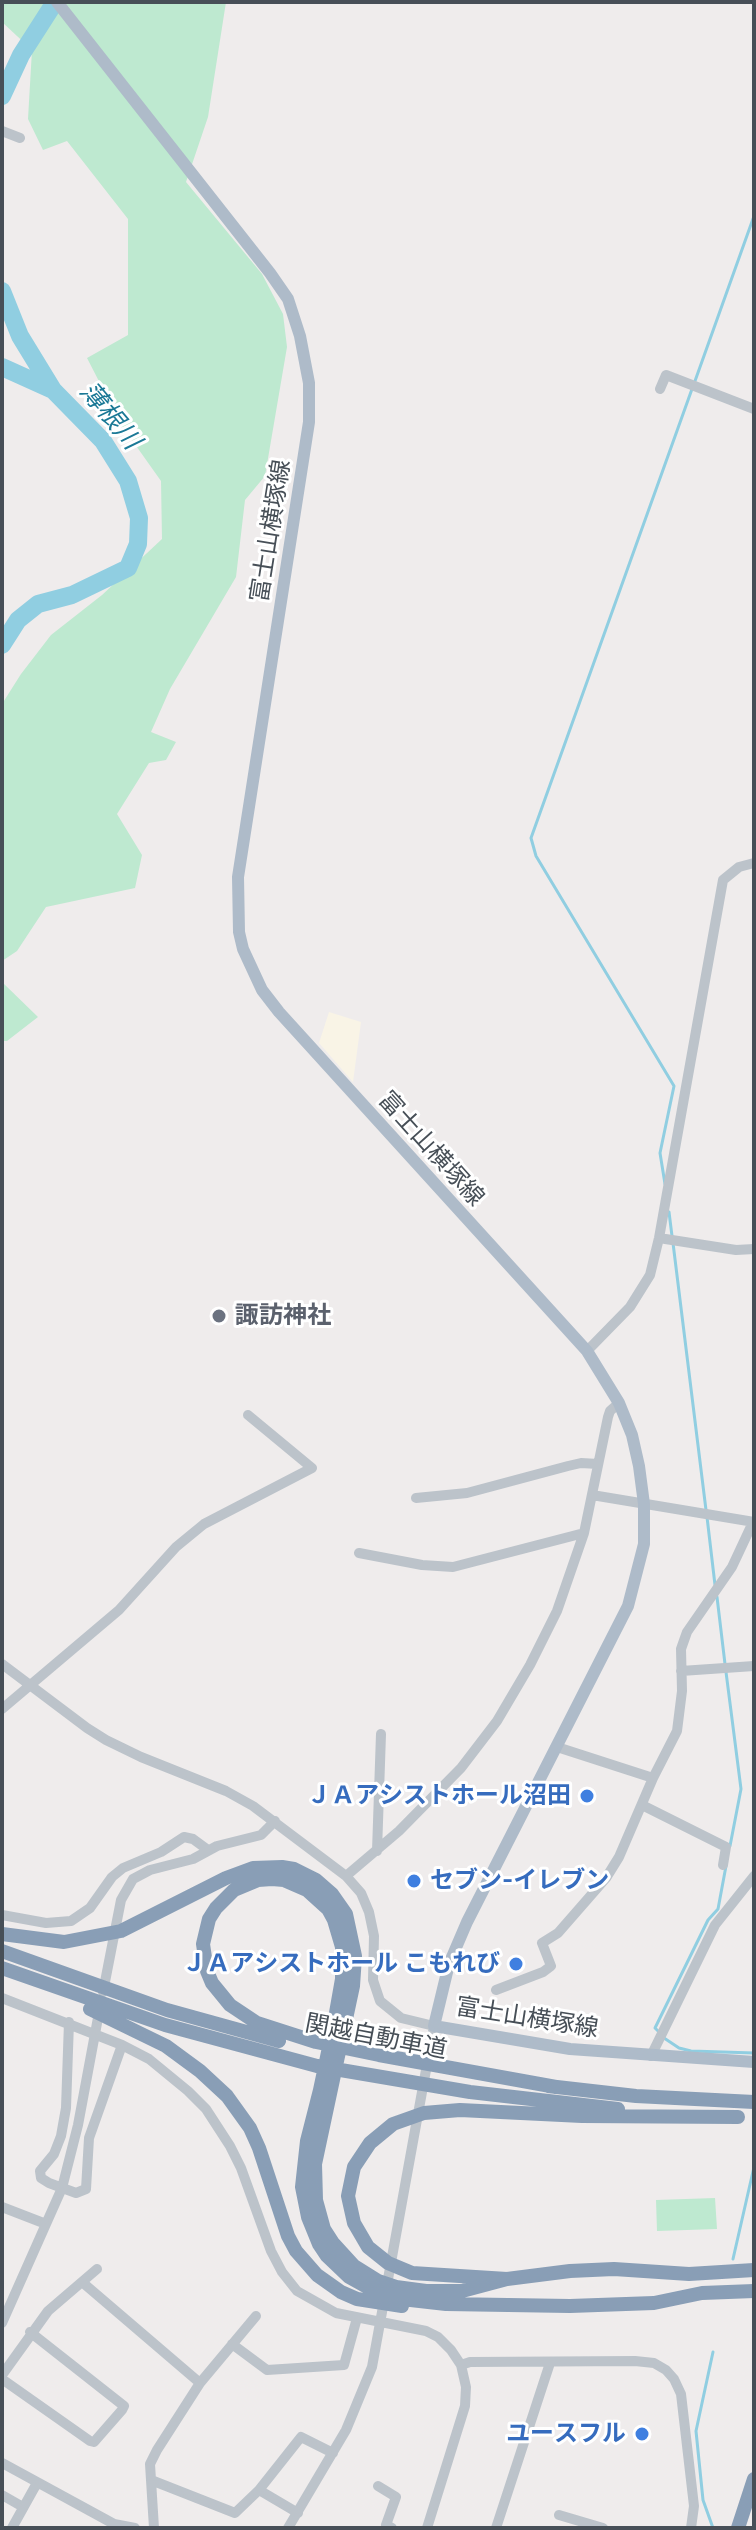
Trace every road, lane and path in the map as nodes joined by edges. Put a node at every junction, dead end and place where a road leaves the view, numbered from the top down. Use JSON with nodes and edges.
{"nodes":[{"id":1,"x":57,"y":2,"type":"edge"},
{"id":2,"x":2,"y":131,"type":"edge"},
{"id":3,"x":20,"y":138,"type":"dead end"},
{"id":4,"x":660,"y":389,"type":"dead end"},
{"id":5,"x":754,"y":409,"type":"edge"},
{"id":6,"x":754,"y":863,"type":"edge"},
{"id":7,"x":659,"y":1238,"type":"junction"},
{"id":8,"x":754,"y":1249,"type":"edge"},
{"id":9,"x":587,"y":1351,"type":"junction"},
{"id":10,"x":619,"y":1403,"type":"junction"},
{"id":11,"x":248,"y":1415,"type":"dead end"},
{"id":12,"x":598,"y":1464,"type":"junction"},
{"id":13,"x":592,"y":1495,"type":"junction"},
{"id":14,"x":416,"y":1498,"type":"dead end"},
{"id":15,"x":644,"y":1504,"type":"junction"},
{"id":16,"x":753,"y":1522,"type":"edge"},
{"id":17,"x":584,"y":1533,"type":"junction"},
{"id":18,"x":359,"y":1553,"type":"dead end"},
{"id":19,"x":2,"y":1664,"type":"edge"},
{"id":20,"x":754,"y":1666,"type":"edge"},
{"id":21,"x":681,"y":1671,"type":"junction"},
{"id":22,"x":29,"y":1687,"type":"junction"},
{"id":23,"x":2,"y":1709,"type":"edge"},
{"id":24,"x":381,"y":1734,"type":"dead end"},
{"id":25,"x":557,"y":1747,"type":"junction"},
{"id":26,"x":653,"y":1778,"type":"junction"},
{"id":27,"x":642,"y":1805,"type":"junction"},
{"id":28,"x":275,"y":1821,"type":"junction"},
{"id":29,"x":208,"y":1850,"type":"junction"},
{"id":30,"x":377,"y":1851,"type":"junction"},
{"id":31,"x":723,"y":1865,"type":"dead end"},
{"id":32,"x":346,"y":1876,"type":"junction"},
{"id":33,"x":754,"y":1876,"type":"edge"},
{"id":34,"x":2,"y":1915,"type":"edge"},
{"id":35,"x":2,"y":1934,"type":"edge"},
{"id":36,"x":2,"y":1951,"type":"edge"},
{"id":37,"x":2,"y":1971,"type":"edge"},
{"id":38,"x":496,"y":1990,"type":"dead end"},
{"id":39,"x":2,"y":1998,"type":"edge"},
{"id":40,"x":69,"y":2022,"type":"junction"},
{"id":41,"x":340,"y":2025,"type":"junction"},
{"id":42,"x":433,"y":2031,"type":"junction"},
{"id":43,"x":122,"y":2045,"type":"junction"},
{"id":44,"x":651,"y":2056,"type":"junction"},
{"id":45,"x":754,"y":2062,"type":"edge"},
{"id":46,"x":556,"y":2087,"type":"junction"},
{"id":47,"x":325,"y":2091,"type":"junction"},
{"id":48,"x":754,"y":2102,"type":"edge"},
{"id":49,"x":738,"y":2117,"type":"junction"},
{"id":50,"x":754,"y":2118,"type":"edge"},
{"id":51,"x":62,"y":2188,"type":"junction"},
{"id":52,"x":2,"y":2207,"type":"edge"},
{"id":53,"x":46,"y":2224,"type":"junction"},
{"id":54,"x":97,"y":2269,"type":"dead end"},
{"id":55,"x":754,"y":2270,"type":"edge"},
{"id":56,"x":507,"y":2279,"type":"junction"},
{"id":57,"x":82,"y":2282,"type":"junction"},
{"id":58,"x":754,"y":2291,"type":"edge"},
{"id":59,"x":446,"y":2304,"type":"junction"},
{"id":60,"x":256,"y":2316,"type":"dead end"},
{"id":61,"x":357,"y":2318,"type":"junction"},
{"id":62,"x":2,"y":2323,"type":"edge"},
{"id":63,"x":30,"y":2332,"type":"junction"},
{"id":64,"x":232,"y":2344,"type":"junction"},
{"id":65,"x":550,"y":2363,"type":"junction"},
{"id":66,"x":461,"y":2365,"type":"junction"},
{"id":67,"x":2,"y":2377,"type":"edge"},
{"id":68,"x":200,"y":2383,"type":"junction"},
{"id":69,"x":333,"y":2453,"type":"junction"},
{"id":70,"x":2,"y":2463,"type":"edge"},
{"id":71,"x":754,"y":2479,"type":"edge"},
{"id":72,"x":151,"y":2480,"type":"junction"},
{"id":73,"x":37,"y":2483,"type":"junction"},
{"id":74,"x":378,"y":2486,"type":"dead end"},
{"id":75,"x":259,"y":2490,"type":"junction"},
{"id":76,"x":2,"y":2495,"type":"edge"},
{"id":77,"x":23,"y":2507,"type":"junction"},
{"id":78,"x":298,"y":2513,"type":"junction"},
{"id":79,"x":559,"y":2515,"type":"dead end"},
{"id":80,"x":116,"y":2526,"type":"edge"},
{"id":81,"x":12,"y":2528,"type":"edge"},
{"id":82,"x":135,"y":2528,"type":"edge"},
{"id":83,"x":154,"y":2528,"type":"edge"},
{"id":84,"x":288,"y":2528,"type":"edge"},
{"id":85,"x":392,"y":2528,"type":"edge"},
{"id":86,"x":427,"y":2528,"type":"edge"},
{"id":87,"x":496,"y":2528,"type":"edge"},
{"id":88,"x":603,"y":2528,"type":"edge"},
{"id":89,"x":691,"y":2528,"type":"edge"},
{"id":90,"x":738,"y":2528,"type":"edge"}],
"edges":[{"from":1,"to":9,"type":"main road","name":"富士山横塚線"},
{"from":2,"to":3,"type":"street"},
{"from":4,"to":5,"type":"street"},
{"from":6,"to":7,"type":"street"},
{"from":7,"to":8,"type":"street"},
{"from":7,"to":9,"type":"street"},
{"from":9,"to":10,"type":"main road","name":"富士山横塚線"},
{"from":10,"to":12,"type":"street"},
{"from":10,"to":15,"type":"main road","name":"富士山横塚線"},
{"from":11,"to":22,"type":"street"},
{"from":12,"to":13,"type":"street"},
{"from":12,"to":14,"type":"street"},
{"from":13,"to":15,"type":"street"},
{"from":13,"to":17,"type":"street"},
{"from":15,"to":16,"type":"street"},
{"from":15,"to":25,"type":"main road","name":"富士山横塚線"},
{"from":16,"to":21,"type":"street"},
{"from":17,"to":18,"type":"street"},
{"from":17,"to":30,"type":"street"},
{"from":19,"to":22,"type":"street"},
{"from":20,"to":21,"type":"street"},
{"from":21,"to":26,"type":"street"},
{"from":22,"to":23,"type":"street"},
{"from":22,"to":28,"type":"street"},
{"from":24,"to":30,"type":"street"},
{"from":25,"to":26,"type":"street"},
{"from":25,"to":42,"type":"main road","name":"富士山横塚線"},
{"from":26,"to":27,"type":"street"},
{"from":27,"to":31,"type":"street"},
{"from":27,"to":38,"type":"street"},
{"from":28,"to":29,"type":"street"},
{"from":28,"to":32,"type":"street"},
{"from":29,"to":34,"type":"street"},
{"from":29,"to":51,"type":"street"},
{"from":30,"to":32,"type":"street"},
{"from":32,"to":42,"type":"street"},
{"from":33,"to":44,"type":"street"},
{"from":35,"to":41,"type":"highway"},
{"from":36,"to":46,"type":"highway","name":"関越自動車道"},
{"from":37,"to":49,"type":"highway","name":"関越自動車道"},
{"from":37,"to":59,"type":"highway"},
{"from":39,"to":40,"type":"street"},
{"from":40,"to":43,"type":"street"},
{"from":40,"to":51,"type":"street"},
{"from":41,"to":46,"type":"highway"},
{"from":41,"to":47,"type":"highway"},
{"from":42,"to":44,"type":"main road","name":"富士山横塚線"},
{"from":42,"to":69,"type":"street"},
{"from":43,"to":51,"type":"street"},
{"from":43,"to":61,"type":"street"},
{"from":44,"to":45,"type":"main road","name":"富士山横塚線"},
{"from":46,"to":48,"type":"highway","name":"関越自動車道"},
{"from":47,"to":56,"type":"highway"},
{"from":47,"to":59,"type":"highway"},
{"from":49,"to":50,"type":"highway","name":"関越自動車道"},
{"from":49,"to":56,"type":"highway"},
{"from":51,"to":53,"type":"street"},
{"from":52,"to":53,"type":"street"},
{"from":53,"to":62,"type":"street"},
{"from":54,"to":57,"type":"street"},
{"from":55,"to":56,"type":"highway"},
{"from":57,"to":63,"type":"street"},
{"from":57,"to":68,"type":"street"},
{"from":58,"to":59,"type":"highway"},
{"from":60,"to":64,"type":"street"},
{"from":61,"to":64,"type":"street"},
{"from":61,"to":66,"type":"street"},
{"from":63,"to":67,"type":"street"},
{"from":63,"to":67,"type":"street"},
{"from":64,"to":68,"type":"street"},
{"from":65,"to":66,"type":"street"},
{"from":65,"to":87,"type":"street"},
{"from":65,"to":89,"type":"street"},
{"from":66,"to":86,"type":"street"},
{"from":68,"to":72,"type":"street"},
{"from":69,"to":75,"type":"street"},
{"from":69,"to":78,"type":"street"},
{"from":70,"to":73,"type":"street"},
{"from":71,"to":90,"type":"highway"},
{"from":72,"to":75,"type":"street"},
{"from":72,"to":83,"type":"street"},
{"from":73,"to":77,"type":"street"},
{"from":73,"to":80,"type":"street"},
{"from":74,"to":85,"type":"street"},
{"from":75,"to":78,"type":"street"},
{"from":76,"to":77,"type":"street"},
{"from":77,"to":81,"type":"street"},
{"from":78,"to":84,"type":"street"},
{"from":79,"to":88,"type":"street"},
{"from":80,"to":82,"type":"street"}]}
